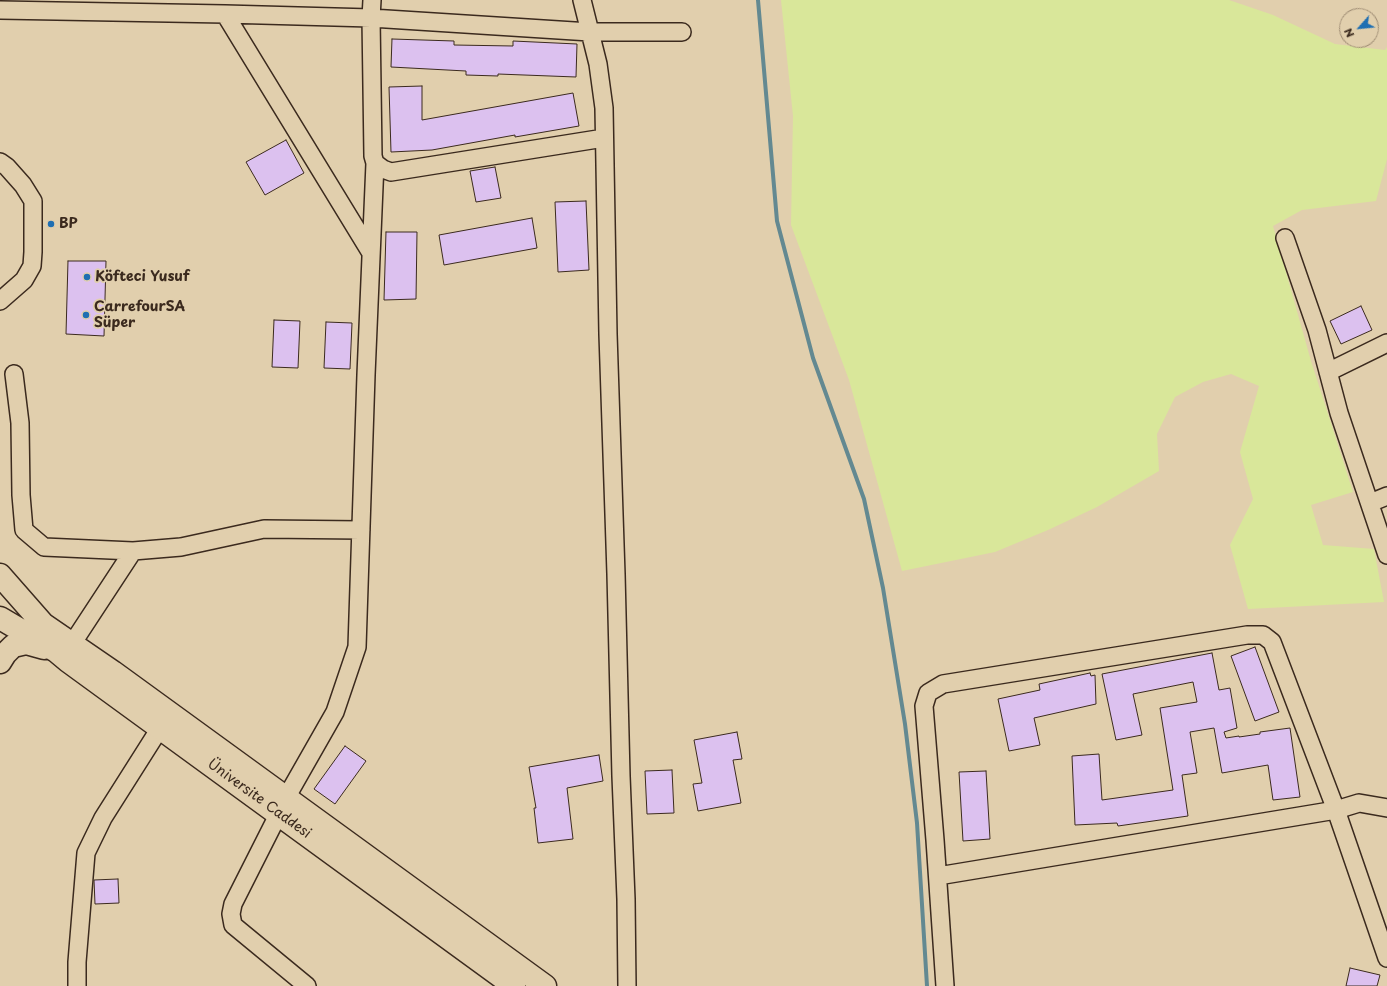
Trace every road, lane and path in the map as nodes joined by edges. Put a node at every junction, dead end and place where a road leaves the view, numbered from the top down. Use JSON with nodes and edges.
{"nodes":[{"id":1,"x":372,"y":0,"type":"edge"},
{"id":2,"x":582,"y":0,"type":"edge"},
{"id":3,"x":215,"y":9,"type":"edge"},
{"id":4,"x":0,"y":10,"type":"edge"},
{"id":5,"x":371,"y":18,"type":"junction"},
{"id":6,"x":590,"y":32,"type":"junction"},
{"id":7,"x":682,"y":32,"type":"dead end"},
{"id":8,"x":604,"y":138,"type":"junction"},
{"id":9,"x":0,"y":162,"type":"edge"},
{"id":10,"x":375,"y":163,"type":"junction"},
{"id":11,"x":1285,"y":238,"type":"dead end"},
{"id":12,"x":371,"y":253,"type":"junction"},
{"id":13,"x":0,"y":301,"type":"edge"},
{"id":14,"x":1387,"y":343,"type":"edge"},
{"id":15,"x":1328,"y":372,"type":"junction"},
{"id":16,"x":14,"y":374,"type":"dead end"},
{"id":17,"x":1387,"y":496,"type":"edge"},
{"id":18,"x":1370,"y":504,"type":"junction"},
{"id":19,"x":361,"y":530,"type":"junction"},
{"id":20,"x":134,"y":551,"type":"junction"},
{"id":21,"x":1387,"y":555,"type":"edge"},
{"id":22,"x":0,"y":575,"type":"edge"},
{"id":23,"x":0,"y":618,"type":"edge"},
{"id":24,"x":64,"y":648,"type":"junction"},
{"id":25,"x":0,"y":662,"type":"edge"},
{"id":26,"x":160,"y":728,"type":"junction"},
{"id":27,"x":283,"y":805,"type":"junction"},
{"id":28,"x":1387,"y":808,"type":"edge"},
{"id":29,"x":1336,"y":810,"type":"junction"},
{"id":30,"x":938,"y":876,"type":"junction"},
{"id":31,"x":1387,"y":958,"type":"edge"},
{"id":32,"x":77,"y":986,"type":"edge"},
{"id":33,"x":307,"y":986,"type":"edge"},
{"id":34,"x":514,"y":986,"type":"edge"},
{"id":35,"x":545,"y":986,"type":"edge"},
{"id":36,"x":627,"y":986,"type":"edge"},
{"id":37,"x":945,"y":986,"type":"edge"}],
"edges":[{"from":1,"to":5,"type":"street"},
{"from":2,"to":6,"type":"street"},
{"from":3,"to":4,"type":"street"},
{"from":3,"to":5,"type":"street"},
{"from":3,"to":12,"type":"street"},
{"from":5,"to":6,"type":"street"},
{"from":5,"to":10,"type":"street"},
{"from":6,"to":7,"type":"street"},
{"from":6,"to":8,"type":"street"},
{"from":8,"to":10,"type":"street"},
{"from":8,"to":36,"type":"street"},
{"from":9,"to":13,"type":"street"},
{"from":10,"to":12,"type":"street"},
{"from":11,"to":15,"type":"street"},
{"from":12,"to":19,"type":"street"},
{"from":14,"to":15,"type":"street"},
{"from":15,"to":18,"type":"street"},
{"from":16,"to":20,"type":"street"},
{"from":17,"to":18,"type":"street"},
{"from":18,"to":21,"type":"street"},
{"from":19,"to":20,"type":"street"},
{"from":19,"to":27,"type":"street"},
{"from":20,"to":24,"type":"street"},
{"from":22,"to":24,"type":"main road"},
{"from":23,"to":24,"type":"main road","name":"Üniversite Caddesi"},
{"from":24,"to":25,"type":"main road"},
{"from":24,"to":26,"type":"main road","name":"Üniversite Caddesi"},
{"from":24,"to":27,"type":"main road"},
{"from":26,"to":27,"type":"main road","name":"Üniversite Caddesi"},
{"from":26,"to":32,"type":"street"},
{"from":27,"to":33,"type":"street"},
{"from":27,"to":34,"type":"main road","name":"Üniversite Caddesi"},
{"from":27,"to":35,"type":"main road"},
{"from":28,"to":29,"type":"street"},
{"from":29,"to":30,"type":"street"},
{"from":29,"to":30,"type":"street"},
{"from":29,"to":31,"type":"street"},
{"from":30,"to":37,"type":"street"}]}
